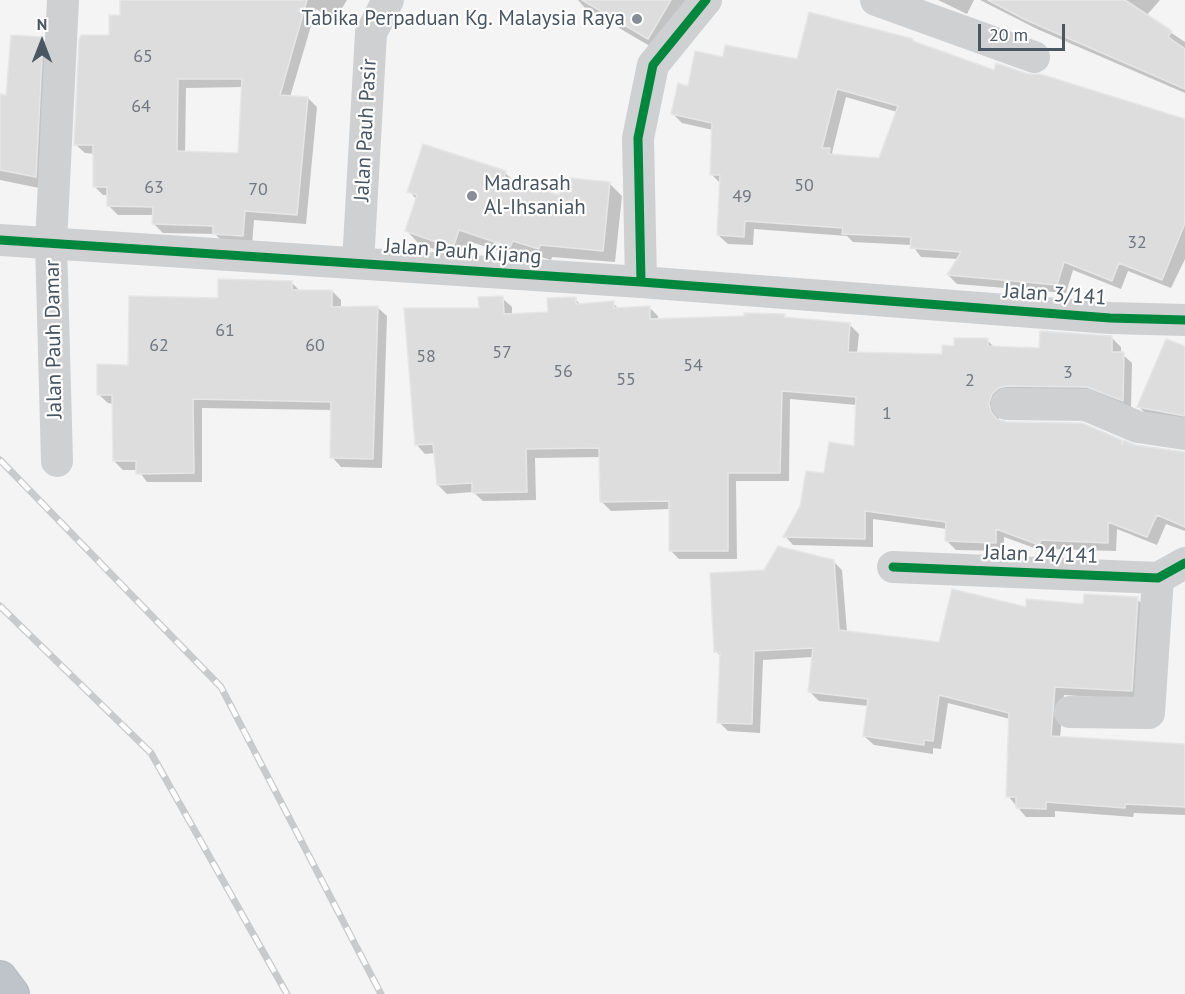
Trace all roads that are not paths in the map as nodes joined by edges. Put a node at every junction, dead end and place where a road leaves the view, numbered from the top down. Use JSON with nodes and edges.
{"nodes":[{"id":1,"x":63,"y":0,"type":"edge"},
{"id":2,"x":388,"y":0,"type":"edge"},
{"id":3,"x":706,"y":0,"type":"edge"},
{"id":4,"x":876,"y":0,"type":"edge"},
{"id":5,"x":1034,"y":57,"type":"dead end"},
{"id":6,"x":0,"y":240,"type":"edge"},
{"id":7,"x":51,"y":243,"type":"junction"},
{"id":8,"x":358,"y":264,"type":"junction"},
{"id":9,"x":641,"y":282,"type":"junction"},
{"id":10,"x":923,"y":304,"type":"joint"},
{"id":11,"x":1185,"y":320,"type":"edge"},
{"id":12,"x":1007,"y":404,"type":"dead end"},
{"id":13,"x":1185,"y":434,"type":"edge"},
{"id":14,"x":57,"y":461,"type":"dead end"},
{"id":15,"x":1185,"y":563,"type":"edge"},
{"id":16,"x":893,"y":567,"type":"dead end"},
{"id":17,"x":1158,"y":578,"type":"junction"},
{"id":18,"x":1070,"y":712,"type":"dead end"},
{"id":19,"x":0,"y":978,"type":"edge"},
{"id":20,"x":12,"y":994,"type":"edge"}],
"edges":[{"from":1,"to":7,"type":"street","name":"Jalan Pauh Damar"},
{"from":2,"to":8,"type":"street","name":"Jalan Pauh Pasir"},
{"from":3,"to":9,"type":"street"},
{"from":4,"to":5,"type":"street"},
{"from":6,"to":7,"type":"street","name":"Jalan Pauh Kijang"},
{"from":7,"to":8,"type":"street","name":"Jalan Pauh Kijang"},
{"from":7,"to":14,"type":"street","name":"Jalan Pauh Damar"},
{"from":8,"to":9,"type":"street","name":"Jalan Pauh Kijang"},
{"from":9,"to":10,"type":"street","name":"Jalan Pauh Kijang"},
{"from":10,"to":11,"type":"street","name":"Jalan 3/141"},
{"from":12,"to":13,"type":"street"},
{"from":15,"to":17,"type":"street"},
{"from":16,"to":17,"type":"street","name":"Jalan 24/141"},
{"from":17,"to":18,"type":"street"},
{"from":19,"to":20,"type":"highway"}]}
